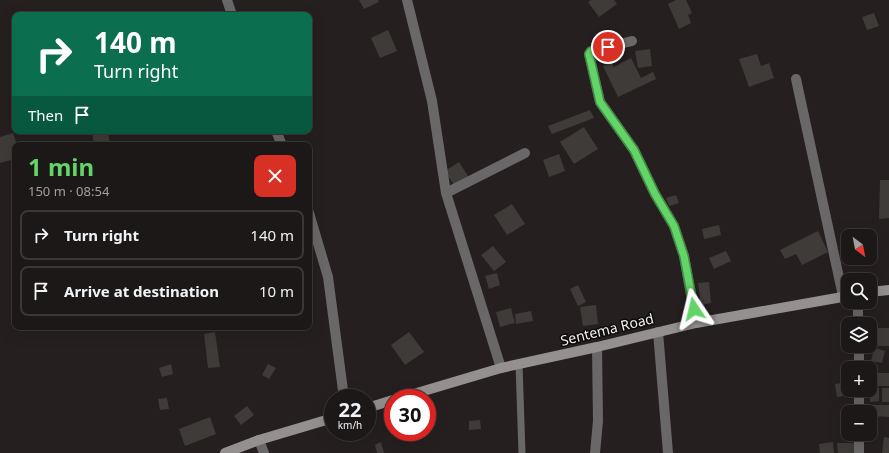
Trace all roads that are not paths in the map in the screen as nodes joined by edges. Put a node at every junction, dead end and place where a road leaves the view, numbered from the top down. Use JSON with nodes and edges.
{"nodes":[{"id":1,"x":227,"y":0,"type":"edge"},
{"id":2,"x":407,"y":0,"type":"edge"},
{"id":3,"x":231,"y":12,"type":"edge"},
{"id":4,"x":632,"y":41,"type":"dead end"},
{"id":5,"x":796,"y":79,"type":"dead end"},
{"id":6,"x":525,"y":153,"type":"dead end"},
{"id":7,"x":446,"y":193,"type":"junction"},
{"id":8,"x":312,"y":223,"type":"edge"},
{"id":9,"x":841,"y":278,"type":"edge"},
{"id":10,"x":889,"y":290,"type":"edge"},
{"id":11,"x":877,"y":291,"type":"edge"},
{"id":12,"x":841,"y":297,"type":"edge"},
{"id":13,"x":696,"y":323,"type":"junction"},
{"id":14,"x":658,"y":332,"type":"junction"},
{"id":15,"x":597,"y":348,"type":"junction"},
{"id":16,"x":519,"y":364,"type":"junction"},
{"id":17,"x":501,"y":368,"type":"junction"},
{"id":18,"x":343,"y":389,"type":"edge"},
{"id":19,"x":430,"y":389,"type":"edge"},
{"id":20,"x":324,"y":421,"type":"edge"},
{"id":21,"x":259,"y":440,"type":"junction"},
{"id":22,"x":859,"y":441,"type":"edge"},
{"id":23,"x":225,"y":453,"type":"edge"},
{"id":24,"x":264,"y":453,"type":"edge"},
{"id":25,"x":522,"y":453,"type":"edge"},
{"id":26,"x":595,"y":453,"type":"edge"},
{"id":27,"x":668,"y":453,"type":"edge"},
{"id":28,"x":859,"y":453,"type":"edge"}],
"edges":[{"from":1,"to":3,"type":"street"},
{"from":2,"to":7,"type":"street"},
{"from":4,"to":13,"type":"street"},
{"from":5,"to":9,"type":"street"},
{"from":6,"to":7,"type":"street"},
{"from":7,"to":17,"type":"street"},
{"from":8,"to":18,"type":"street"},
{"from":10,"to":11,"type":"main road"},
{"from":12,"to":13,"type":"main road","name":"Sentema Road"},
{"from":13,"to":14,"type":"main road","name":"Sentema Road"},
{"from":14,"to":15,"type":"main road","name":"Sentema Road"},
{"from":14,"to":27,"type":"street"},
{"from":15,"to":16,"type":"main road","name":"Sentema Road"},
{"from":15,"to":26,"type":"street"},
{"from":16,"to":17,"type":"main road","name":"Sentema Road"},
{"from":16,"to":25,"type":"lane"},
{"from":17,"to":19,"type":"main road","name":"Sentema Road"},
{"from":20,"to":21,"type":"main road"},
{"from":21,"to":23,"type":"main road"},
{"from":21,"to":24,"type":"street"},
{"from":22,"to":28,"type":"street"}]}
